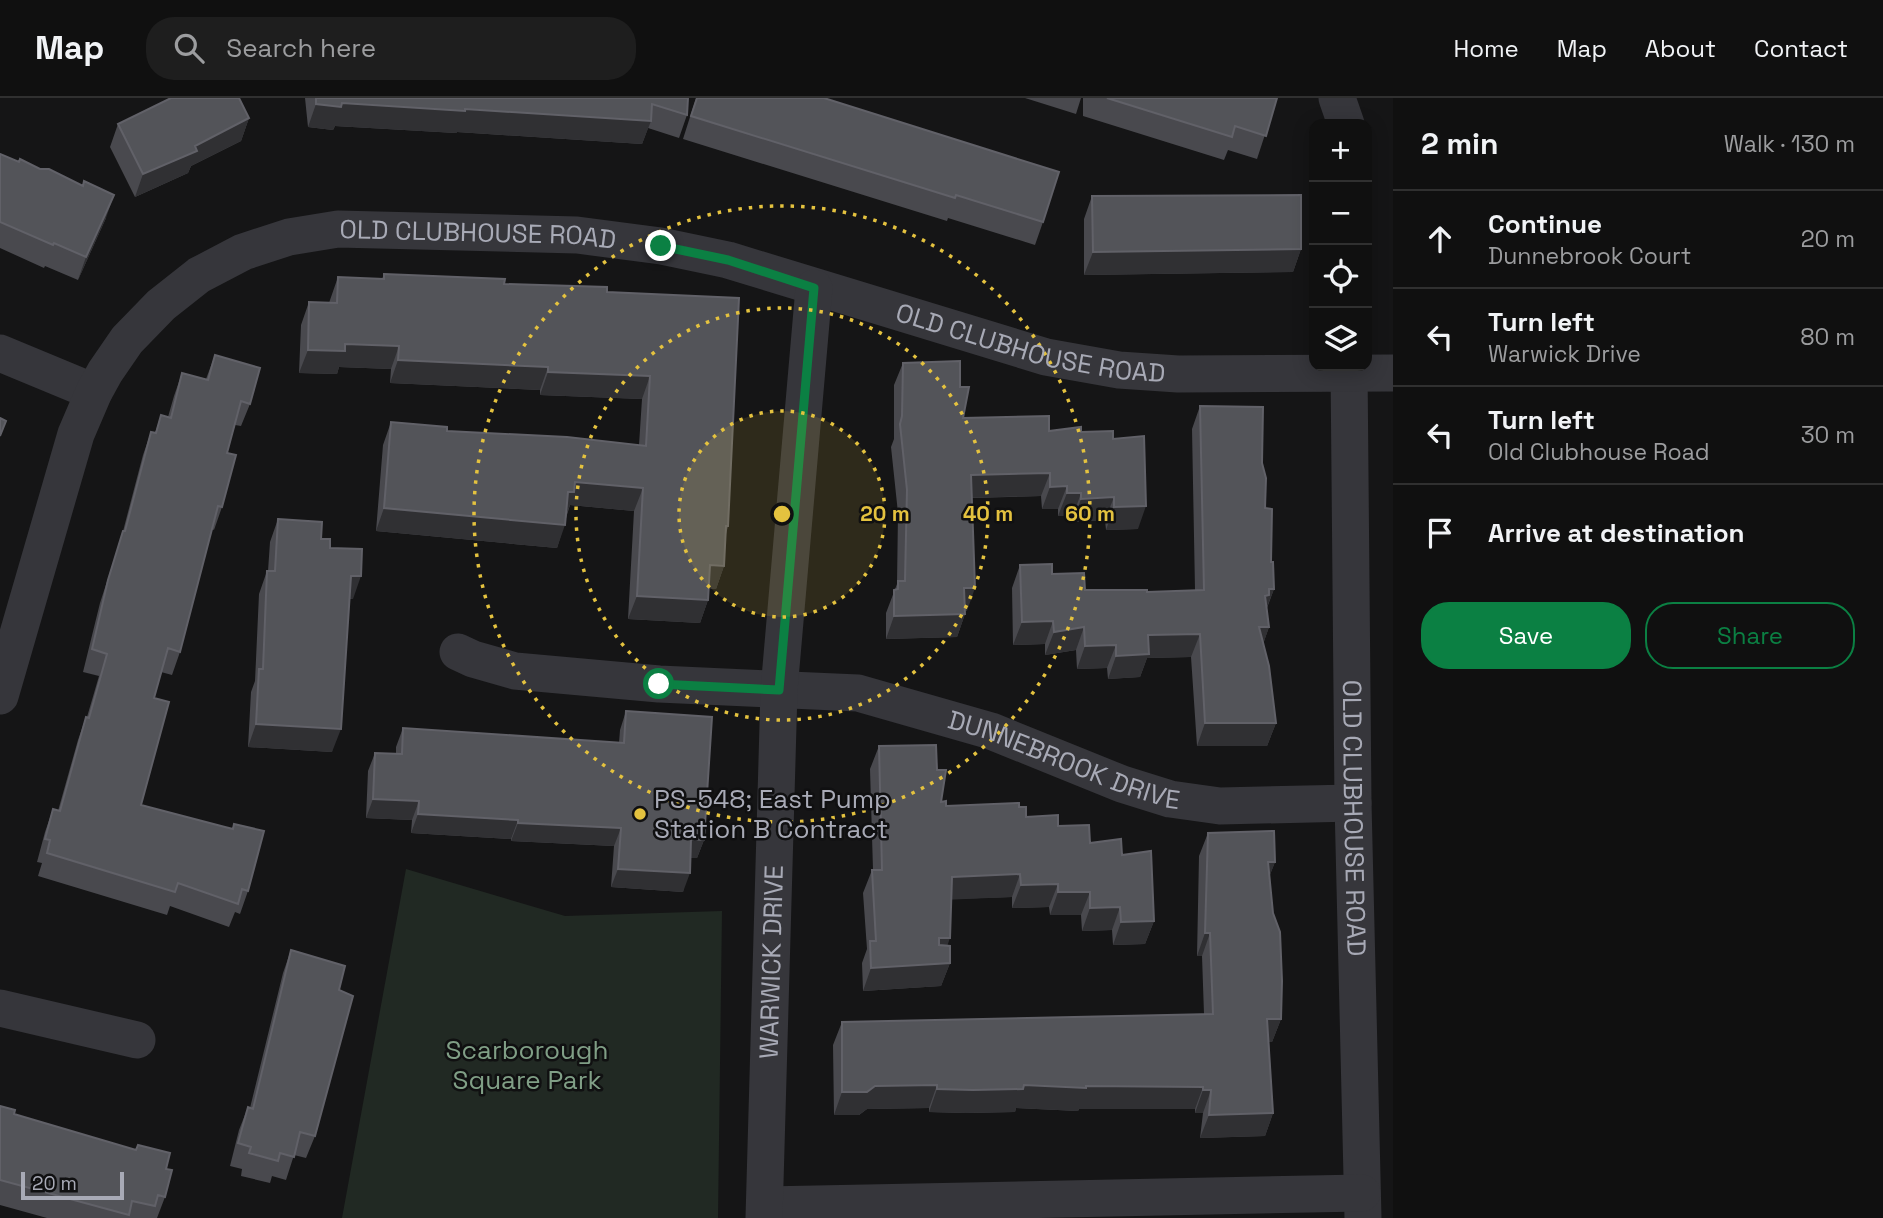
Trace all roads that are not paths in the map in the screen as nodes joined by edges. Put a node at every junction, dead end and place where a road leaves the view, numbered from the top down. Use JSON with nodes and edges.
{"nodes":[{"id":1,"x":1337,"y":98,"type":"edge"},
{"id":2,"x":1344,"y":119,"type":"edge"},
{"id":3,"x":814,"y":288,"type":"junction"},
{"id":4,"x":0,"y":353,"type":"edge"},
{"id":5,"x":1309,"y":371,"type":"edge"},
{"id":6,"x":1349,"y":371,"type":"edge"},
{"id":7,"x":1364,"y":371,"type":"edge"},
{"id":8,"x":1393,"y":373,"type":"edge"},
{"id":9,"x":94,"y":392,"type":"junction"},
{"id":10,"x":458,"y":652,"type":"dead end"},
{"id":11,"x":779,"y":690,"type":"junction"},
{"id":12,"x":0,"y":696,"type":"edge"},
{"id":13,"x":1353,"y":803,"type":"junction"},
{"id":14,"x":0,"y":1008,"type":"edge"},
{"id":15,"x":137,"y":1040,"type":"dead end"},
{"id":16,"x":1362,"y":1205,"type":"edge"},
{"id":17,"x":764,"y":1211,"type":"edge"}],
"edges":[{"from":1,"to":2,"type":"street"},
{"from":3,"to":5,"type":"street","name":"OLD CLUBHOUSE ROAD"},
{"from":3,"to":9,"type":"street","name":"OLD CLUBHOUSE ROAD"},
{"from":3,"to":11,"type":"street","name":"WARWICK DRIVE"},
{"from":4,"to":9,"type":"street"},
{"from":6,"to":13,"type":"street","name":"OLD CLUBHOUSE ROAD"},
{"from":7,"to":8,"type":"street","name":"OLD CLUBHOUSE ROAD"},
{"from":9,"to":12,"type":"street","name":"OLD CLUBHOUSE ROAD"},
{"from":10,"to":11,"type":"street","name":"DUNNEBROOK DRIVE"},
{"from":11,"to":13,"type":"street","name":"DUNNEBROOK DRIVE"},
{"from":11,"to":17,"type":"street","name":"WARWICK DRIVE"},
{"from":13,"to":16,"type":"street","name":"OLD CLUBHOUSE ROAD"},
{"from":14,"to":15,"type":"street"},
{"from":16,"to":17,"type":"street"}]}
